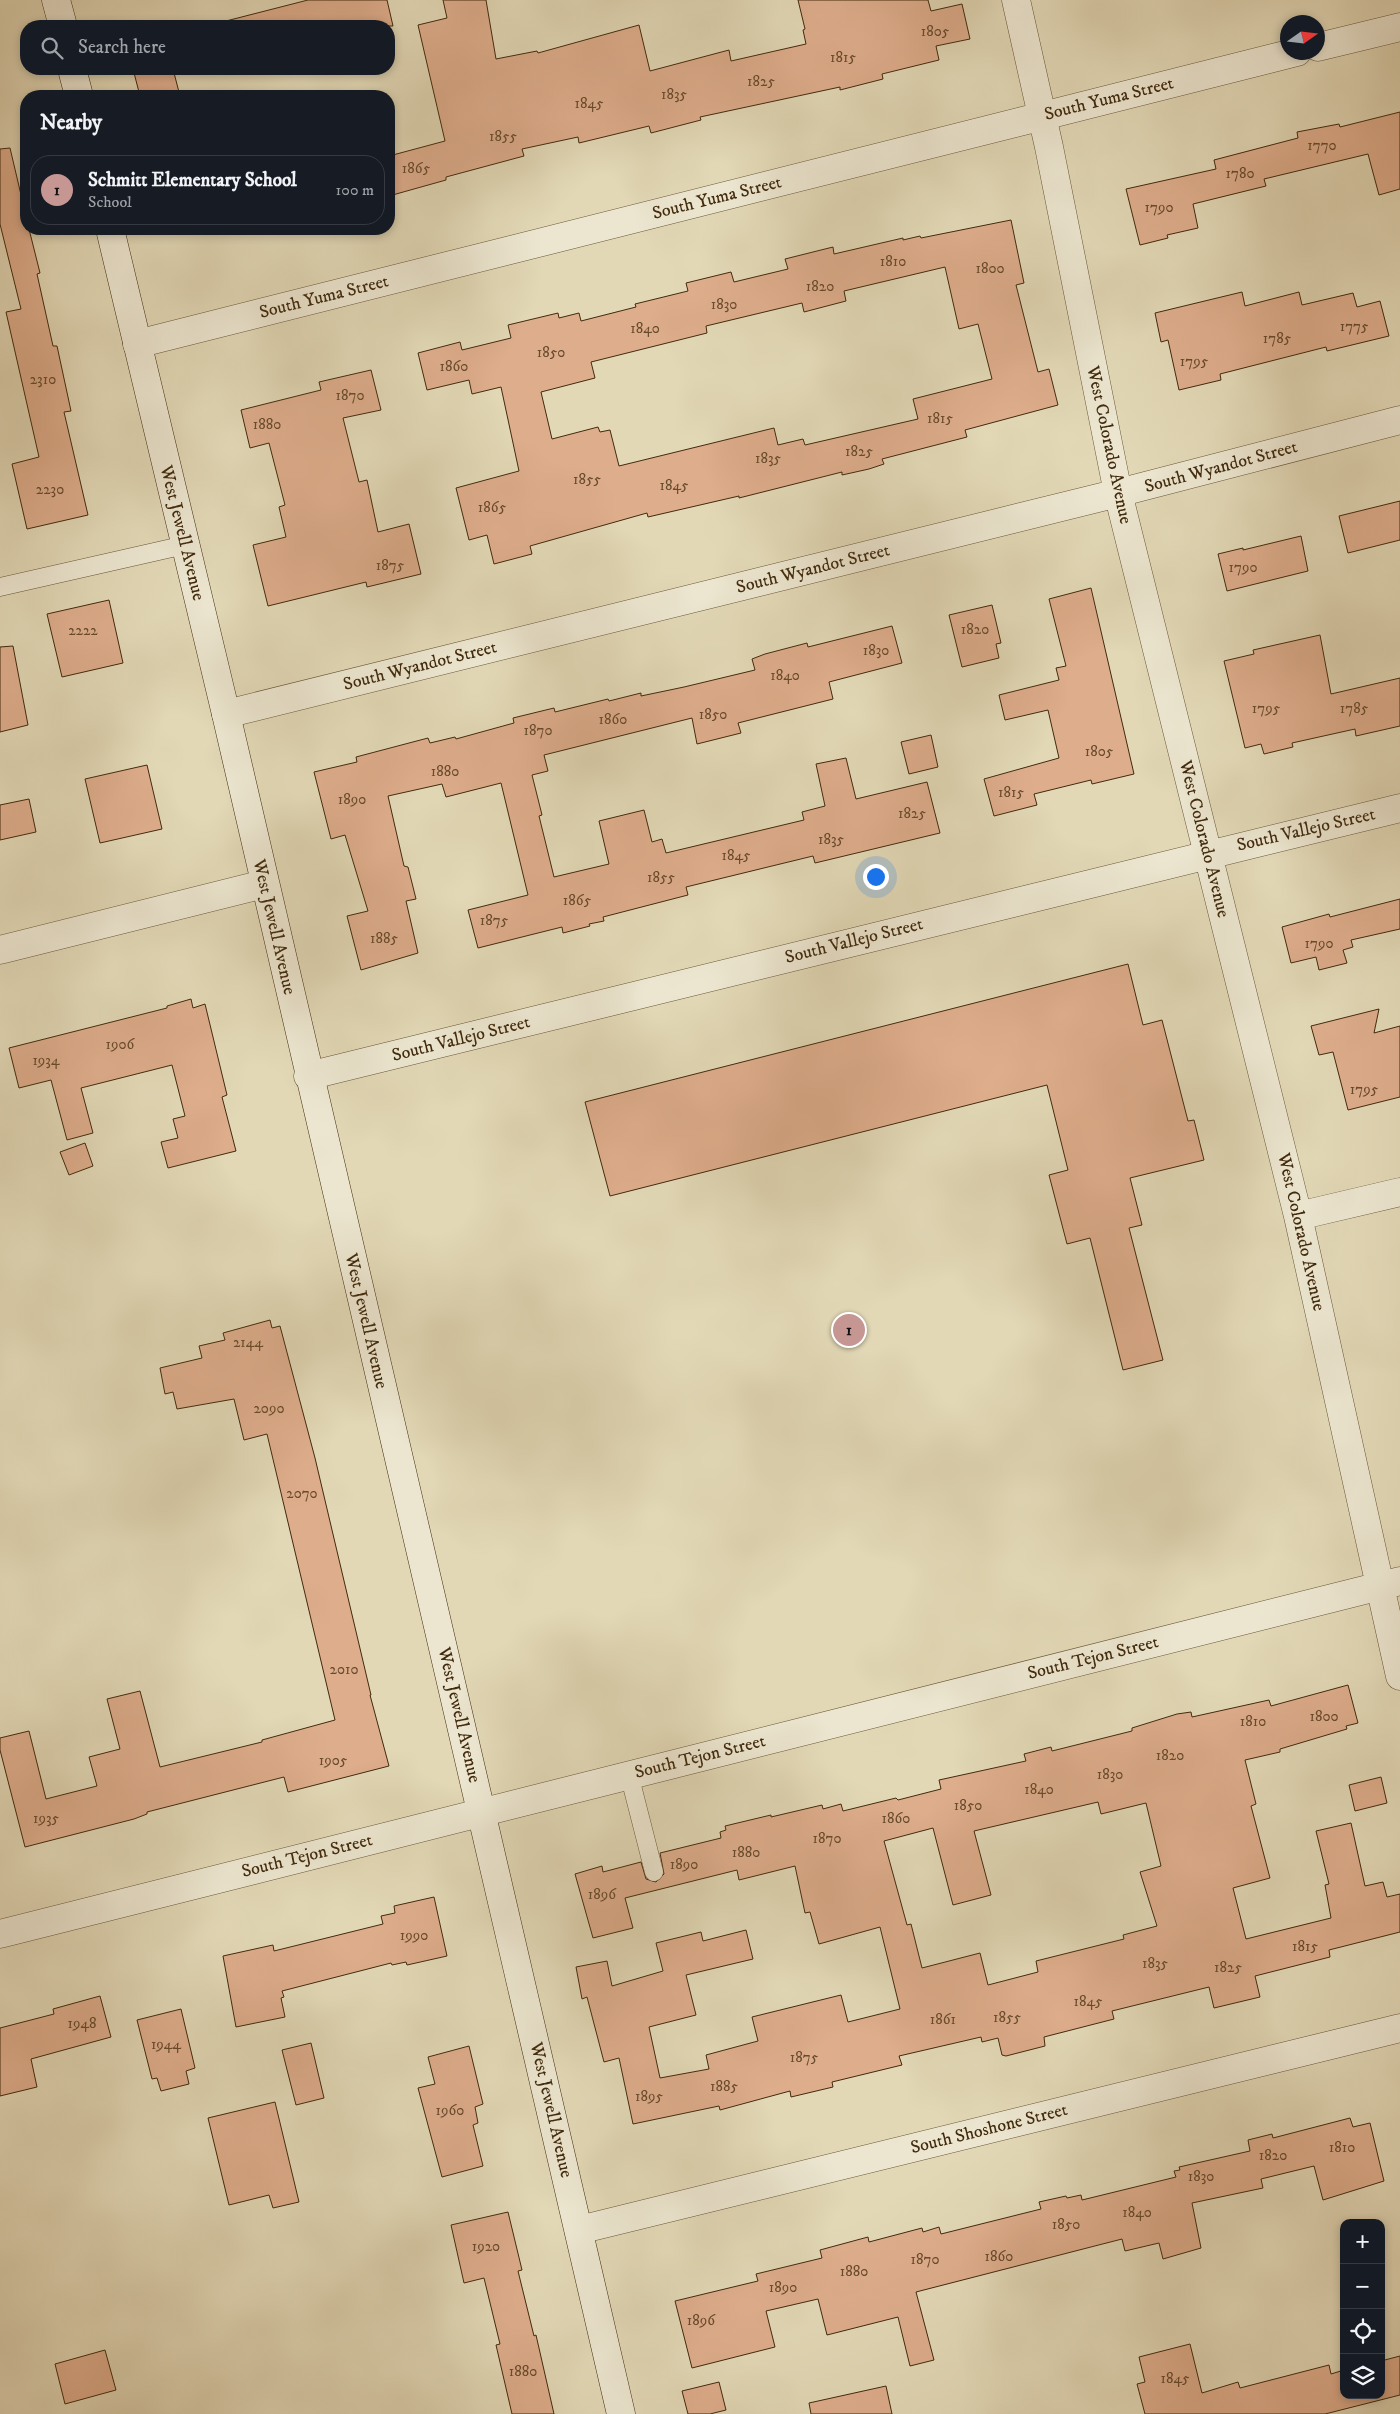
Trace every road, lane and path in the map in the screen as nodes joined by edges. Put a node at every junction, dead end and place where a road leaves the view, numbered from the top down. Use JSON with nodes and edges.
{"nodes":[{"id":1,"x":56,"y":0,"type":"edge"},
{"id":2,"x":1016,"y":0,"type":"edge"},
{"id":3,"x":61,"y":20,"type":"edge"},
{"id":4,"x":1400,"y":27,"type":"edge"},
{"id":5,"x":1325,"y":45,"type":"edge"},
{"id":6,"x":1280,"y":56,"type":"edge"},
{"id":7,"x":74,"y":75,"type":"edge"},
{"id":8,"x":77,"y":90,"type":"edge"},
{"id":9,"x":1042,"y":116,"type":"junction"},
{"id":10,"x":111,"y":235,"type":"edge"},
{"id":11,"x":137,"y":344,"type":"junction"},
{"id":12,"x":1400,"y":420,"type":"edge"},
{"id":13,"x":1118,"y":494,"type":"junction"},
{"id":14,"x":185,"y":545,"type":"junction"},
{"id":15,"x":0,"y":588,"type":"edge"},
{"id":16,"x":226,"y":714,"type":"junction"},
{"id":17,"x":1400,"y":808,"type":"edge"},
{"id":18,"x":1208,"y":853,"type":"junction"},
{"id":19,"x":264,"y":884,"type":"junction"},
{"id":20,"x":0,"y":950,"type":"edge"},
{"id":21,"x":308,"y":1076,"type":"junction"},
{"id":22,"x":1400,"y":1192,"type":"edge"},
{"id":23,"x":1298,"y":1216,"type":"junction"},
{"id":24,"x":1390,"y":1583,"type":"edge"},
{"id":25,"x":1400,"y":1676,"type":"edge"},
{"id":26,"x":629,"y":1774,"type":"junction"},
{"id":27,"x":481,"y":1812,"type":"junction"},
{"id":28,"x":654,"y":1872,"type":"dead end"},
{"id":29,"x":0,"y":1934,"type":"edge"},
{"id":30,"x":1400,"y":2028,"type":"edge"},
{"id":31,"x":579,"y":2230,"type":"junction"},
{"id":32,"x":621,"y":2414,"type":"edge"}],
"edges":[{"from":1,"to":3,"type":"street"},
{"from":2,"to":9,"type":"street","name":"West Colorado Avenue"},
{"from":4,"to":5,"type":"street"},
{"from":6,"to":9,"type":"street","name":"South Yuma Street"},
{"from":7,"to":8,"type":"street"},
{"from":9,"to":11,"type":"street","name":"South Yuma Street"},
{"from":9,"to":13,"type":"street","name":"West Colorado Avenue"},
{"from":10,"to":11,"type":"street","name":"West Jewell Avenue"},
{"from":11,"to":14,"type":"street","name":"West Jewell Avenue"},
{"from":12,"to":13,"type":"street","name":"South Wyandot Street"},
{"from":13,"to":16,"type":"street","name":"South Wyandot Street"},
{"from":13,"to":18,"type":"street","name":"West Colorado Avenue"},
{"from":14,"to":15,"type":"lane"},
{"from":14,"to":16,"type":"street","name":"West Jewell Avenue"},
{"from":16,"to":19,"type":"street","name":"West Jewell Avenue"},
{"from":17,"to":18,"type":"street","name":"South Vallejo Street"},
{"from":18,"to":21,"type":"street","name":"South Vallejo Street"},
{"from":18,"to":23,"type":"street","name":"West Colorado Avenue"},
{"from":19,"to":20,"type":"street"},
{"from":19,"to":21,"type":"street","name":"West Jewell Avenue"},
{"from":21,"to":27,"type":"street","name":"West Jewell Avenue"},
{"from":22,"to":23,"type":"street"},
{"from":23,"to":24,"type":"street","name":"West Colorado Avenue"},
{"from":24,"to":25,"type":"street","name":"West Colorado Avenue"},
{"from":24,"to":26,"type":"street","name":"South Tejon Street"},
{"from":26,"to":27,"type":"street","name":"South Tejon Street"},
{"from":26,"to":28,"type":"lane"},
{"from":27,"to":29,"type":"street","name":"South Tejon Street"},
{"from":27,"to":31,"type":"street","name":"West Jewell Avenue"},
{"from":30,"to":31,"type":"street","name":"South Shoshone Street"},
{"from":31,"to":32,"type":"street","name":"West Jewell Avenue"}]}
